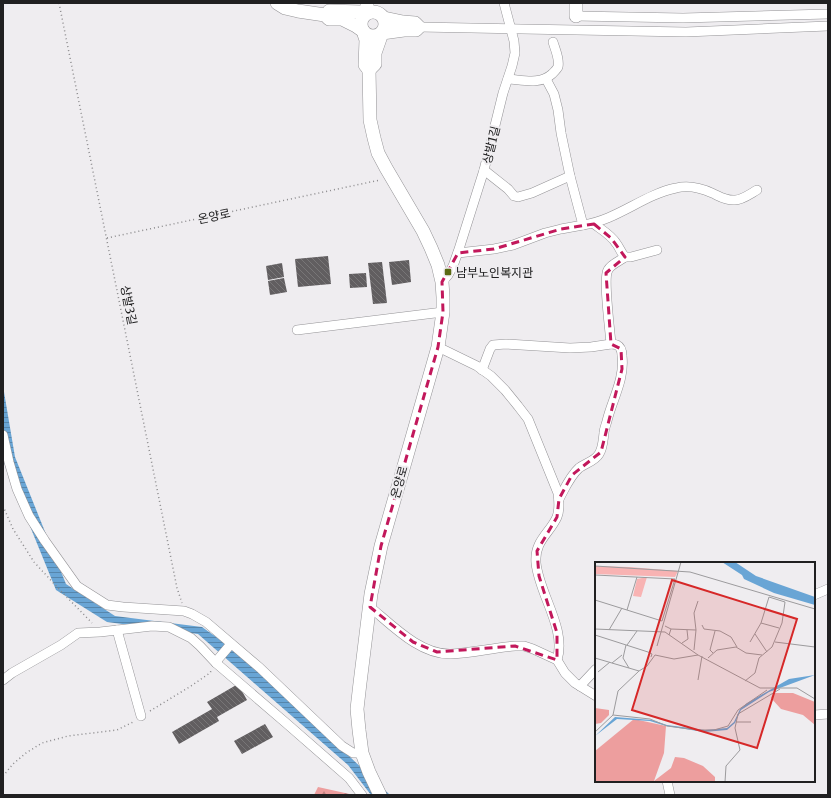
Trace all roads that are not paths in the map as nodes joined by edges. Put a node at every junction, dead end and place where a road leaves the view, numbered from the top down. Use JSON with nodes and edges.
{"nodes":[{"id":1,"x":277,"y":3,"type":"edge"},
{"id":2,"x":504,"y":3,"type":"edge"},
{"id":3,"x":364,"y":6,"type":"edge"},
{"id":4,"x":576,"y":9,"type":"edge"},
{"id":5,"x":380,"y":12,"type":"edge"},
{"id":6,"x":828,"y":14,"type":"edge"},
{"id":7,"x":325,"y":15,"type":"junction"},
{"id":8,"x":828,"y":26,"type":"edge"},
{"id":9,"x":419,"y":27,"type":"junction"},
{"id":10,"x":511,"y":28,"type":"junction"},
{"id":11,"x":363,"y":31,"type":"junction"},
{"id":12,"x":382,"y":33,"type":"junction"},
{"id":13,"x":553,"y":42,"type":"dead end"},
{"id":14,"x":369,"y":70,"type":"junction"},
{"id":15,"x":508,"y":79,"type":"junction"},
{"id":16,"x":546,"y":79,"type":"junction"},
{"id":17,"x":484,"y":170,"type":"junction"},
{"id":18,"x":570,"y":176,"type":"junction"},
{"id":19,"x":757,"y":190,"type":"dead end"},
{"id":20,"x":594,"y":224,"type":"junction"},
{"id":21,"x":583,"y":225,"type":"junction"},
{"id":22,"x":657,"y":250,"type":"dead end"},
{"id":23,"x":458,"y":253,"type":"junction"},
{"id":24,"x":625,"y":257,"type":"junction"},
{"id":25,"x":442,"y":282,"type":"junction"},
{"id":26,"x":443,"y":312,"type":"junction"},
{"id":27,"x":297,"y":330,"type":"dead end"},
{"id":28,"x":611,"y":344,"type":"junction"},
{"id":29,"x":438,"y":347,"type":"junction"},
{"id":30,"x":482,"y":370,"type":"junction"},
{"id":31,"x":3,"y":435,"type":"edge"},
{"id":32,"x":559,"y":499,"type":"junction"},
{"id":33,"x":828,"y":589,"type":"edge"},
{"id":34,"x":815,"y":595,"type":"edge"},
{"id":35,"x":370,"y":607,"type":"junction"},
{"id":36,"x":117,"y":630,"type":"junction"},
{"id":37,"x":229,"y":646,"type":"junction"},
{"id":38,"x":217,"y":660,"type":"junction"},
{"id":39,"x":557,"y":660,"type":"junction"},
{"id":40,"x":595,"y":670,"type":"edge"},
{"id":41,"x":3,"y":680,"type":"edge"},
{"id":42,"x":580,"y":686,"type":"junction"},
{"id":43,"x":595,"y":695,"type":"edge"},
{"id":44,"x":828,"y":714,"type":"edge"},
{"id":45,"x":815,"y":715,"type":"edge"},
{"id":46,"x":141,"y":716,"type":"road end"},
{"id":47,"x":362,"y":753,"type":"junction"},
{"id":48,"x":667,"y":782,"type":"edge"},
{"id":49,"x":362,"y":795,"type":"edge"},
{"id":50,"x":380,"y":795,"type":"edge"},
{"id":51,"x":670,"y":795,"type":"edge"}],
"edges":[{"from":1,"to":7,"type":"main road"},
{"from":2,"to":10,"type":"street","name":"상발1길"},
{"from":3,"to":5,"type":"main road"},
{"from":3,"to":7,"type":"main road"},
{"from":3,"to":11,"type":"main road"},
{"from":4,"to":6,"type":"street"},
{"from":5,"to":9,"type":"main road"},
{"from":5,"to":12,"type":"main road"},
{"from":7,"to":11,"type":"main road"},
{"from":8,"to":10,"type":"street"},
{"from":9,"to":10,"type":"street"},
{"from":9,"to":12,"type":"main road"},
{"from":10,"to":15,"type":"street","name":"상발1길"},
{"from":11,"to":12,"type":"main road"},
{"from":11,"to":14,"type":"main road"},
{"from":12,"to":14,"type":"main road"},
{"from":13,"to":16,"type":"street"},
{"from":14,"to":25,"type":"main road","name":"온양로"},
{"from":15,"to":16,"type":"street"},
{"from":15,"to":17,"type":"street","name":"상발1길"},
{"from":16,"to":18,"type":"street"},
{"from":17,"to":18,"type":"street"},
{"from":17,"to":23,"type":"street","name":"상발1길"},
{"from":18,"to":21,"type":"street"},
{"from":19,"to":20,"type":"street"},
{"from":20,"to":21,"type":"street"},
{"from":20,"to":24,"type":"street"},
{"from":21,"to":23,"type":"street"},
{"from":22,"to":24,"type":"street"},
{"from":23,"to":25,"type":"street","name":"상발1길"},
{"from":24,"to":28,"type":"street"},
{"from":25,"to":26,"type":"main road","name":"온양로"},
{"from":26,"to":27,"type":"street"},
{"from":26,"to":29,"type":"main road","name":"온양로"},
{"from":28,"to":30,"type":"street"},
{"from":28,"to":32,"type":"street"},
{"from":29,"to":30,"type":"street"},
{"from":29,"to":35,"type":"main road","name":"온양로"},
{"from":30,"to":32,"type":"street"},
{"from":31,"to":37,"type":"street"},
{"from":32,"to":39,"type":"street"},
{"from":33,"to":34,"type":"street"},
{"from":35,"to":39,"type":"street"},
{"from":35,"to":47,"type":"main road","name":"온양로"},
{"from":36,"to":38,"type":"street"},
{"from":36,"to":41,"type":"street"},
{"from":36,"to":46,"type":"street"},
{"from":37,"to":38,"type":"street"},
{"from":37,"to":47,"type":"street"},
{"from":38,"to":49,"type":"street"},
{"from":39,"to":42,"type":"street"},
{"from":40,"to":42,"type":"street"},
{"from":42,"to":43,"type":"street"},
{"from":44,"to":45,"type":"street"},
{"from":47,"to":50,"type":"main road","name":"온양로"},
{"from":48,"to":51,"type":"street"}]}
